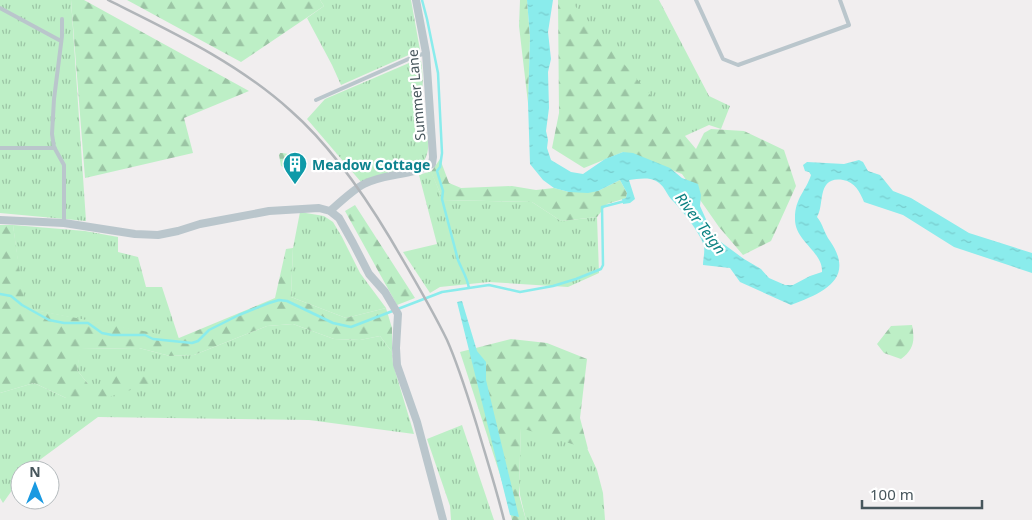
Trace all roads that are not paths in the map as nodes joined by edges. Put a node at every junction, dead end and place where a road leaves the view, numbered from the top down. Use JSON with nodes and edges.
{"nodes":[{"id":1,"x":416,"y":0,"type":"edge"},
{"id":2,"x":696,"y":0,"type":"edge"},
{"id":3,"x":840,"y":0,"type":"edge"},
{"id":4,"x":0,"y":8,"type":"edge"},
{"id":5,"x":62,"y":19,"type":"dead end"},
{"id":6,"x":61,"y":41,"type":"junction"},
{"id":7,"x":426,"y":53,"type":"junction"},
{"id":8,"x":316,"y":100,"type":"dead end"},
{"id":9,"x":0,"y":148,"type":"edge"},
{"id":10,"x":55,"y":148,"type":"junction"},
{"id":11,"x":330,"y":211,"type":"junction"},
{"id":12,"x":0,"y":220,"type":"edge"},
{"id":13,"x":64,"y":223,"type":"junction"},
{"id":14,"x":443,"y":520,"type":"edge"}],
"edges":[{"from":1,"to":7,"type":"street","name":"Summer Lane"},
{"from":2,"to":3,"type":"lane"},
{"from":4,"to":6,"type":"lane"},
{"from":5,"to":6,"type":"lane"},
{"from":6,"to":10,"type":"lane"},
{"from":7,"to":8,"type":"lane"},
{"from":7,"to":11,"type":"street","name":"Summer Lane"},
{"from":9,"to":10,"type":"lane"},
{"from":10,"to":13,"type":"lane"},
{"from":11,"to":13,"type":"street"},
{"from":11,"to":14,"type":"street"},
{"from":12,"to":13,"type":"street"}]}
